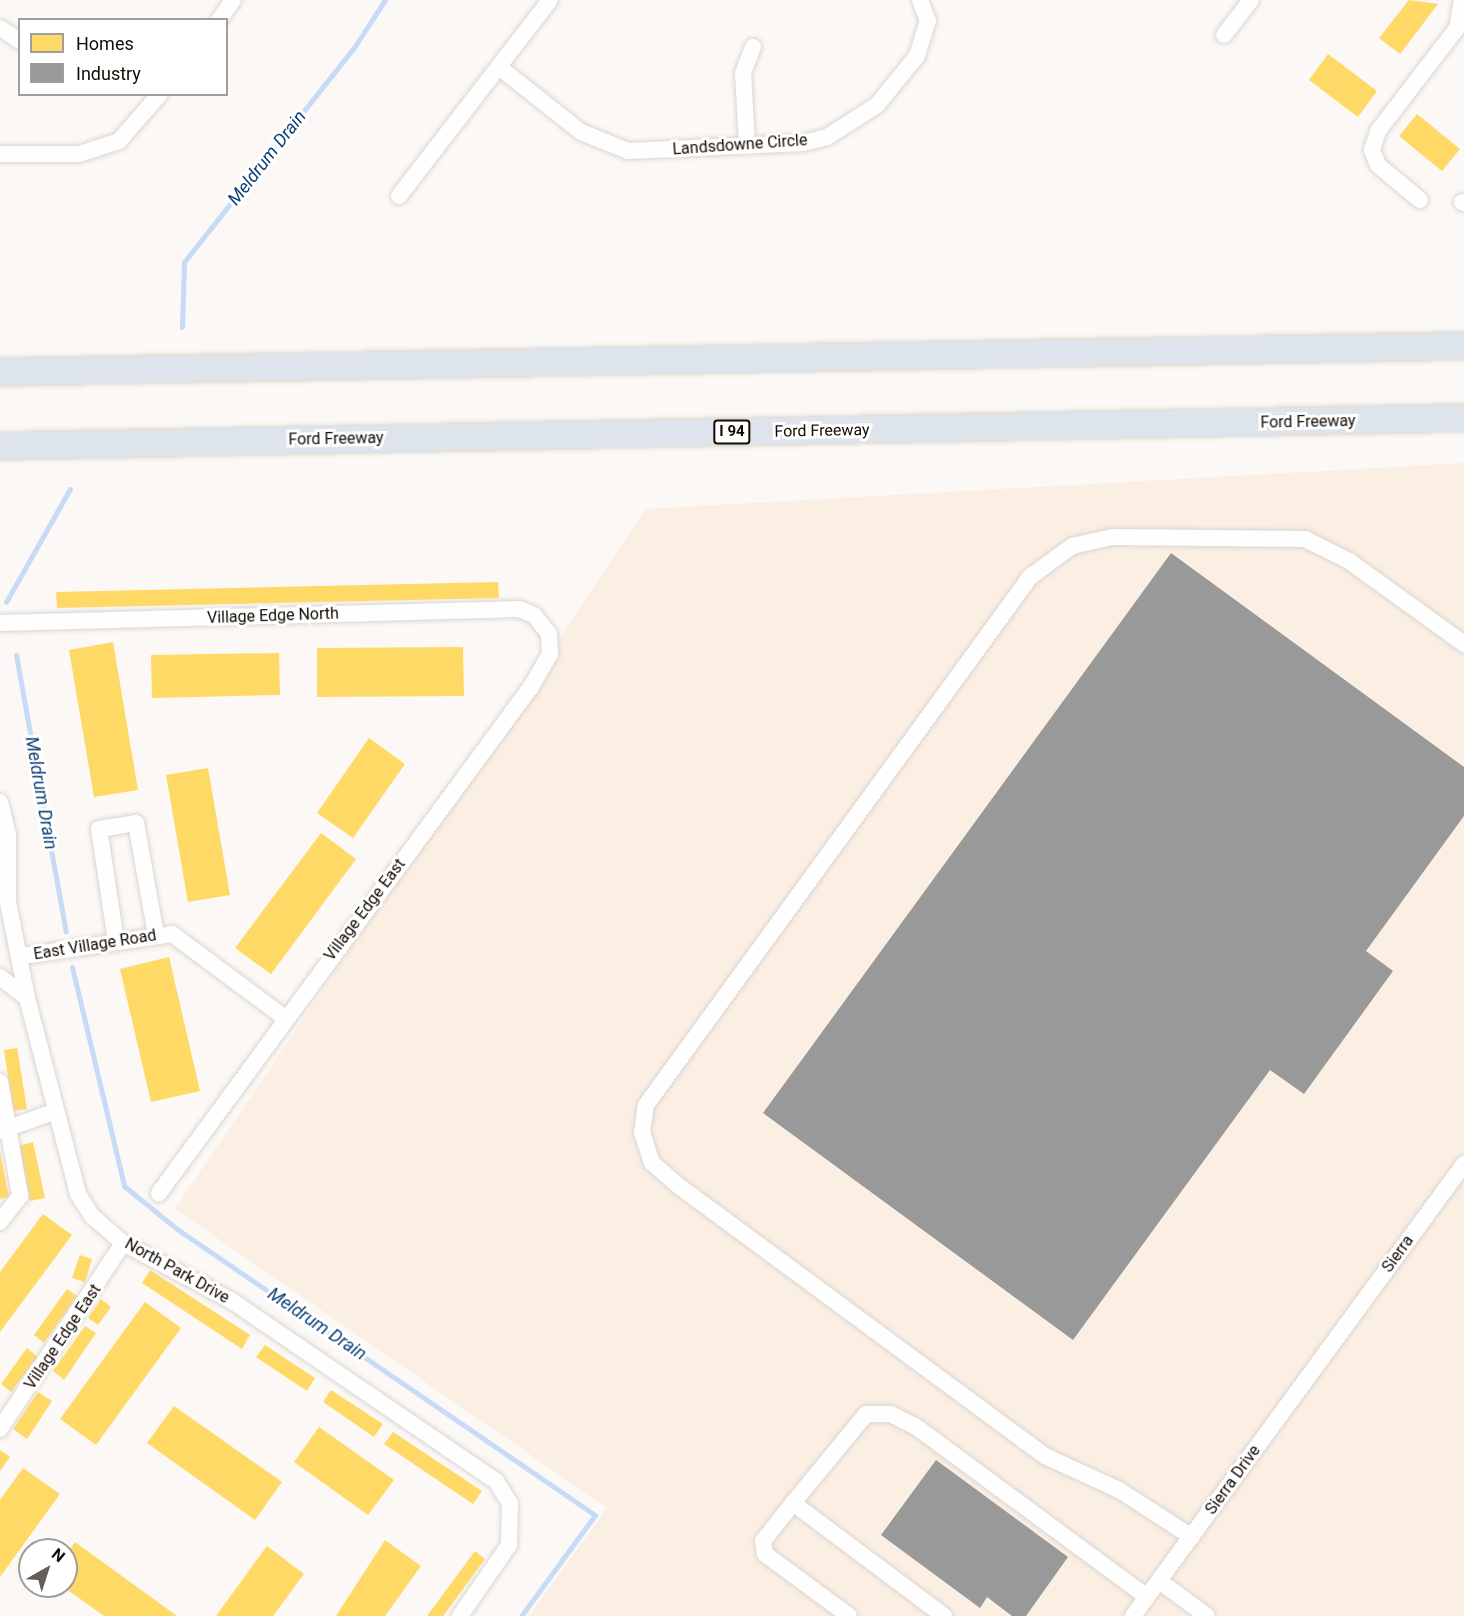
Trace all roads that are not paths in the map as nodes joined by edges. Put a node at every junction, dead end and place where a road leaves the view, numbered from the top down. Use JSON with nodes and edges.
{"nodes":[{"id":1,"x":232,"y":0,"type":"edge"},
{"id":2,"x":550,"y":0,"type":"edge"},
{"id":3,"x":920,"y":0,"type":"edge"},
{"id":4,"x":1251,"y":0,"type":"edge"},
{"id":5,"x":1462,"y":0,"type":"edge"},
{"id":6,"x":220,"y":18,"type":"edge"},
{"id":7,"x":0,"y":28,"type":"edge"},
{"id":8,"x":1224,"y":35,"type":"dead end"},
{"id":9,"x":18,"y":40,"type":"edge"},
{"id":10,"x":753,"y":48,"type":"dead end"},
{"id":11,"x":499,"y":67,"type":"junction"},
{"id":12,"x":158,"y":96,"type":"edge"},
{"id":13,"x":747,"y":146,"type":"junction"},
{"id":14,"x":0,"y":154,"type":"edge"},
{"id":15,"x":399,"y":196,"type":"dead end"},
{"id":16,"x":1420,"y":200,"type":"dead end"},
{"id":17,"x":1464,"y":346,"type":"edge"},
{"id":18,"x":0,"y":372,"type":"edge"},
{"id":19,"x":1464,"y":418,"type":"edge"},
{"id":20,"x":0,"y":446,"type":"edge"},
{"id":21,"x":543,"y":622,"type":"joint"},
{"id":22,"x":0,"y":623,"type":"edge"},
{"id":23,"x":1464,"y":644,"type":"edge"},
{"id":24,"x":0,"y":801,"type":"edge"},
{"id":25,"x":4,"y":908,"type":"edge"},
{"id":26,"x":156,"y":935,"type":"junction"},
{"id":27,"x":116,"y":941,"type":"junction"},
{"id":28,"x":22,"y":956,"type":"junction"},
{"id":29,"x":0,"y":977,"type":"edge"},
{"id":30,"x":27,"y":998,"type":"junction"},
{"id":31,"x":285,"y":1018,"type":"junction"},
{"id":32,"x":0,"y":1082,"type":"edge"},
{"id":33,"x":54,"y":1112,"type":"junction"},
{"id":34,"x":4,"y":1131,"type":"edge"},
{"id":35,"x":1464,"y":1164,"type":"edge"},
{"id":36,"x":159,"y":1193,"type":"dead end"},
{"id":37,"x":0,"y":1222,"type":"edge"},
{"id":38,"x":123,"y":1243,"type":"junction"},
{"id":39,"x":1332,"y":1344,"type":"joint"},
{"id":40,"x":3,"y":1417,"type":"edge"},
{"id":41,"x":793,"y":1503,"type":"junction"},
{"id":42,"x":1192,"y":1537,"type":"junction"},
{"id":43,"x":1159,"y":1581,"type":"junction"},
{"id":44,"x":1147,"y":1597,"type":"junction"},
{"id":45,"x":460,"y":1616,"type":"edge"},
{"id":46,"x":849,"y":1616,"type":"edge"},
{"id":47,"x":944,"y":1616,"type":"edge"},
{"id":48,"x":1133,"y":1616,"type":"edge"},
{"id":49,"x":1207,"y":1616,"type":"edge"}],
"edges":[{"from":1,"to":6,"type":"street"},
{"from":2,"to":11,"type":"street"},
{"from":3,"to":13,"type":"street","name":"Landsdowne Circle"},
{"from":4,"to":8,"type":"street"},
{"from":5,"to":16,"type":"street"},
{"from":7,"to":9,"type":"street"},
{"from":10,"to":13,"type":"street"},
{"from":11,"to":13,"type":"street","name":"Landsdowne Circle"},
{"from":11,"to":15,"type":"street"},
{"from":12,"to":14,"type":"street"},
{"from":17,"to":18,"type":"highway"},
{"from":19,"to":20,"type":"highway","name":"Ford Freeway","number":"I 94"},
{"from":21,"to":22,"type":"street","name":"Village Edge North"},
{"from":21,"to":31,"type":"street","name":"Village Edge East"},
{"from":23,"to":42,"type":"street"},
{"from":24,"to":25,"type":"street","name":"North Park Drive"},
{"from":25,"to":28,"type":"street","name":"North Park Drive"},
{"from":26,"to":27,"type":"street","name":"East Village Road"},
{"from":26,"to":27,"type":"street"},
{"from":26,"to":31,"type":"street","name":"East Village Road"},
{"from":27,"to":28,"type":"street","name":"East Village Road"},
{"from":28,"to":30,"type":"street","name":"North Park Drive"},
{"from":29,"to":30,"type":"street"},
{"from":30,"to":33,"type":"street","name":"North Park Drive"},
{"from":31,"to":36,"type":"street","name":"Village Edge East"},
{"from":32,"to":34,"type":"street"},
{"from":33,"to":34,"type":"street"},
{"from":33,"to":38,"type":"street","name":"North Park Drive"},
{"from":34,"to":37,"type":"street"},
{"from":35,"to":39,"type":"street","name":"Sierra"},
{"from":38,"to":40,"type":"street","name":"Village Edge East"},
{"from":38,"to":45,"type":"street","name":"North Park Drive"},
{"from":39,"to":42,"type":"street","name":"Sierra Drive"},
{"from":41,"to":44,"type":"street"},
{"from":41,"to":46,"type":"street"},
{"from":41,"to":47,"type":"street"},
{"from":42,"to":43,"type":"street","name":"Sierra Drive"},
{"from":43,"to":44,"type":"street","name":"Sierra Drive"},
{"from":43,"to":49,"type":"street"},
{"from":44,"to":48,"type":"street","name":"Sierra Drive"}]}
